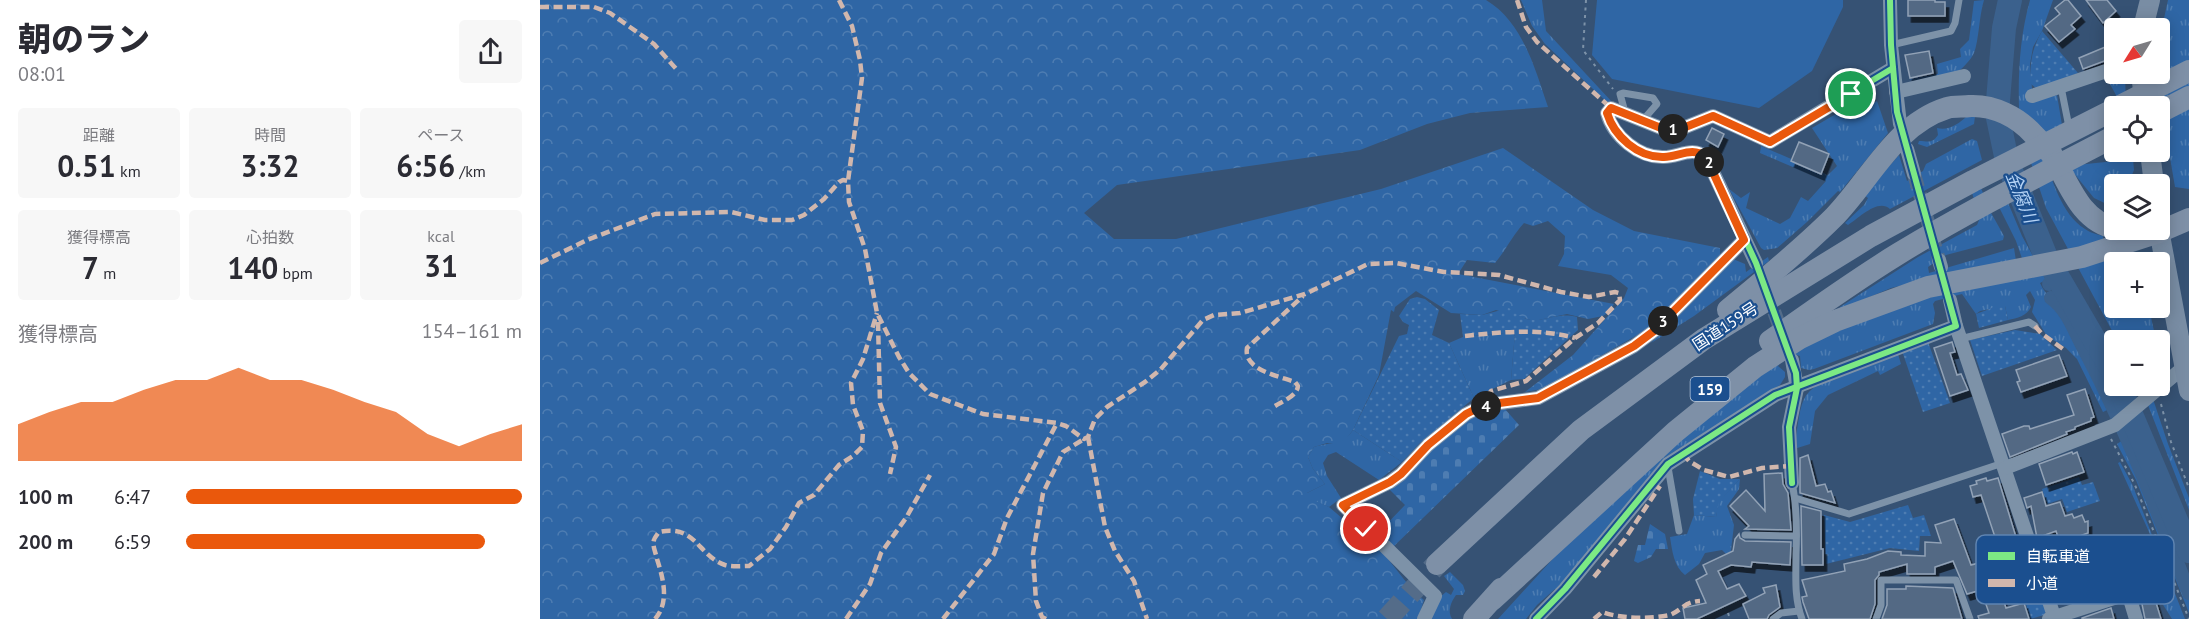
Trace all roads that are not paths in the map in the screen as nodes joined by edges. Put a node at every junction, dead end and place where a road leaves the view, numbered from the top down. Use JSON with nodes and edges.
{"nodes":[{"id":1,"x":1890,"y":0,"type":"edge"},
{"id":2,"x":1959,"y":0,"type":"edge"},
{"id":3,"x":2150,"y":0,"type":"edge"},
{"id":4,"x":2146,"y":18,"type":"edge"},
{"id":5,"x":1891,"y":45,"type":"junction"},
{"id":6,"x":1893,"y":68,"type":"junction"},
{"id":7,"x":2189,"y":71,"type":"edge"},
{"id":8,"x":2104,"y":73,"type":"edge"},
{"id":9,"x":1964,"y":76,"type":"dead end"},
{"id":10,"x":2061,"y":87,"type":"junction"},
{"id":11,"x":1896,"y":92,"type":"junction"},
{"id":12,"x":2032,"y":96,"type":"dead end"},
{"id":13,"x":2140,"y":96,"type":"edge"},
{"id":14,"x":2189,"y":97,"type":"edge"},
{"id":15,"x":2170,"y":107,"type":"edge"},
{"id":16,"x":1626,"y":114,"type":"junction"},
{"id":17,"x":2104,"y":115,"type":"edge"},
{"id":18,"x":1643,"y":120,"type":"junction"},
{"id":19,"x":1900,"y":124,"type":"dead end"},
{"id":20,"x":2069,"y":127,"type":"dead end"},
{"id":21,"x":2104,"y":141,"type":"edge"},
{"id":22,"x":1907,"y":148,"type":"dead end"},
{"id":23,"x":1914,"y":174,"type":"tunnel mouth"},
{"id":24,"x":2189,"y":219,"type":"edge"},
{"id":25,"x":2104,"y":225,"type":"edge"},
{"id":26,"x":2170,"y":227,"type":"edge"},
{"id":27,"x":2170,"y":233,"type":"edge"},
{"id":28,"x":2189,"y":236,"type":"edge"},
{"id":29,"x":1744,"y":240,"type":"junction"},
{"id":30,"x":2132,"y":240,"type":"edge"},
{"id":31,"x":2161,"y":240,"type":"edge"},
{"id":32,"x":1756,"y":263,"type":"dead end"},
{"id":33,"x":1950,"y":300,"type":"dead end"},
{"id":34,"x":2182,"y":318,"type":"edge"},
{"id":35,"x":2035,"y":326,"type":"dead end"},
{"id":36,"x":1958,"y":332,"type":"junction"},
{"id":37,"x":1792,"y":360,"type":"dead end"},
{"id":38,"x":2184,"y":367,"type":"junction"},
{"id":39,"x":1797,"y":388,"type":"junction"},
{"id":40,"x":2189,"y":391,"type":"edge"},
{"id":41,"x":1581,"y":430,"type":"junction"},
{"id":42,"x":1668,"y":464,"type":"junction"},
{"id":43,"x":2004,"y":465,"type":"junction"},
{"id":44,"x":1792,"y":483,"type":"joint"},
{"id":45,"x":1795,"y":498,"type":"junction"},
{"id":46,"x":1679,"y":531,"type":"dead end"},
{"id":47,"x":1745,"y":535,"type":"dead end"},
{"id":48,"x":2026,"y":535,"type":"edge"},
{"id":49,"x":1796,"y":536,"type":"junction"},
{"id":50,"x":1437,"y":564,"type":"tunnel mouth"},
{"id":51,"x":1492,"y":600,"type":"junction"},
{"id":52,"x":2096,"y":604,"type":"edge"},
{"id":53,"x":2132,"y":604,"type":"edge"},
{"id":54,"x":1799,"y":611,"type":"junction"},
{"id":55,"x":2053,"y":618,"type":"edge"},
{"id":56,"x":1424,"y":619,"type":"edge"},
{"id":57,"x":1474,"y":619,"type":"edge"},
{"id":58,"x":1536,"y":619,"type":"edge"},
{"id":59,"x":1773,"y":619,"type":"edge"},
{"id":60,"x":1802,"y":619,"type":"edge"},
{"id":61,"x":1876,"y":619,"type":"edge"},
{"id":62,"x":1970,"y":619,"type":"edge"},
{"id":63,"x":2136,"y":619,"type":"edge"}],
"edges":[{"from":1,"to":5,"type":"street"},
{"from":2,"to":5,"type":"lane"},
{"from":3,"to":4,"type":"main road"},
{"from":5,"to":6,"type":"street"},
{"from":6,"to":11,"type":"street"},
{"from":6,"to":18,"type":"street"},
{"from":7,"to":13,"type":"highway"},
{"from":8,"to":10,"type":"street"},
{"from":9,"to":11,"type":"street"},
{"from":10,"to":12,"type":"street"},
{"from":10,"to":20,"type":"lane"},
{"from":11,"to":19,"type":"street"},
{"from":14,"to":15,"type":"highway"},
{"from":16,"to":18,"type":"street"},
{"from":16,"to":18,"type":"lane"},
{"from":16,"to":29,"type":"street"},
{"from":17,"to":41,"type":"highway","name":"国道159号","number":"159"},
{"from":21,"to":51,"type":"highway","number":"159"},
{"from":22,"to":23,"type":"street"},
{"from":24,"to":26,"type":"highway","number":"159"},
{"from":25,"to":41,"type":"highway","number":"159"},
{"from":27,"to":28,"type":"highway","number":"159"},
{"from":29,"to":32,"type":"street"},
{"from":29,"to":56,"type":"street"},
{"from":30,"to":51,"type":"highway","number":"159"},
{"from":31,"to":34,"type":"main road"},
{"from":33,"to":36,"type":"street"},
{"from":34,"to":38,"type":"main road"},
{"from":35,"to":36,"type":"lane"},
{"from":36,"to":39,"type":"street"},
{"from":36,"to":43,"type":"street"},
{"from":37,"to":39,"type":"street"},
{"from":38,"to":40,"type":"main road"},
{"from":38,"to":43,"type":"street"},
{"from":39,"to":42,"type":"street"},
{"from":39,"to":44,"type":"street"},
{"from":41,"to":50,"type":"highway","name":"国道159号","number":"159"},
{"from":42,"to":46,"type":"lane"},
{"from":42,"to":58,"type":"street"},
{"from":43,"to":45,"type":"lane"},
{"from":43,"to":48,"type":"street"},
{"from":44,"to":45,"type":"lane"},
{"from":45,"to":49,"type":"lane"},
{"from":47,"to":49,"type":"lane"},
{"from":49,"to":54,"type":"lane"},
{"from":51,"to":57,"type":"highway","number":"159"},
{"from":52,"to":55,"type":"street"},
{"from":53,"to":63,"type":"street"},
{"from":54,"to":59,"type":"lane"},
{"from":54,"to":60,"type":"lane"},
{"from":61,"to":62,"type":"lane"}]}
